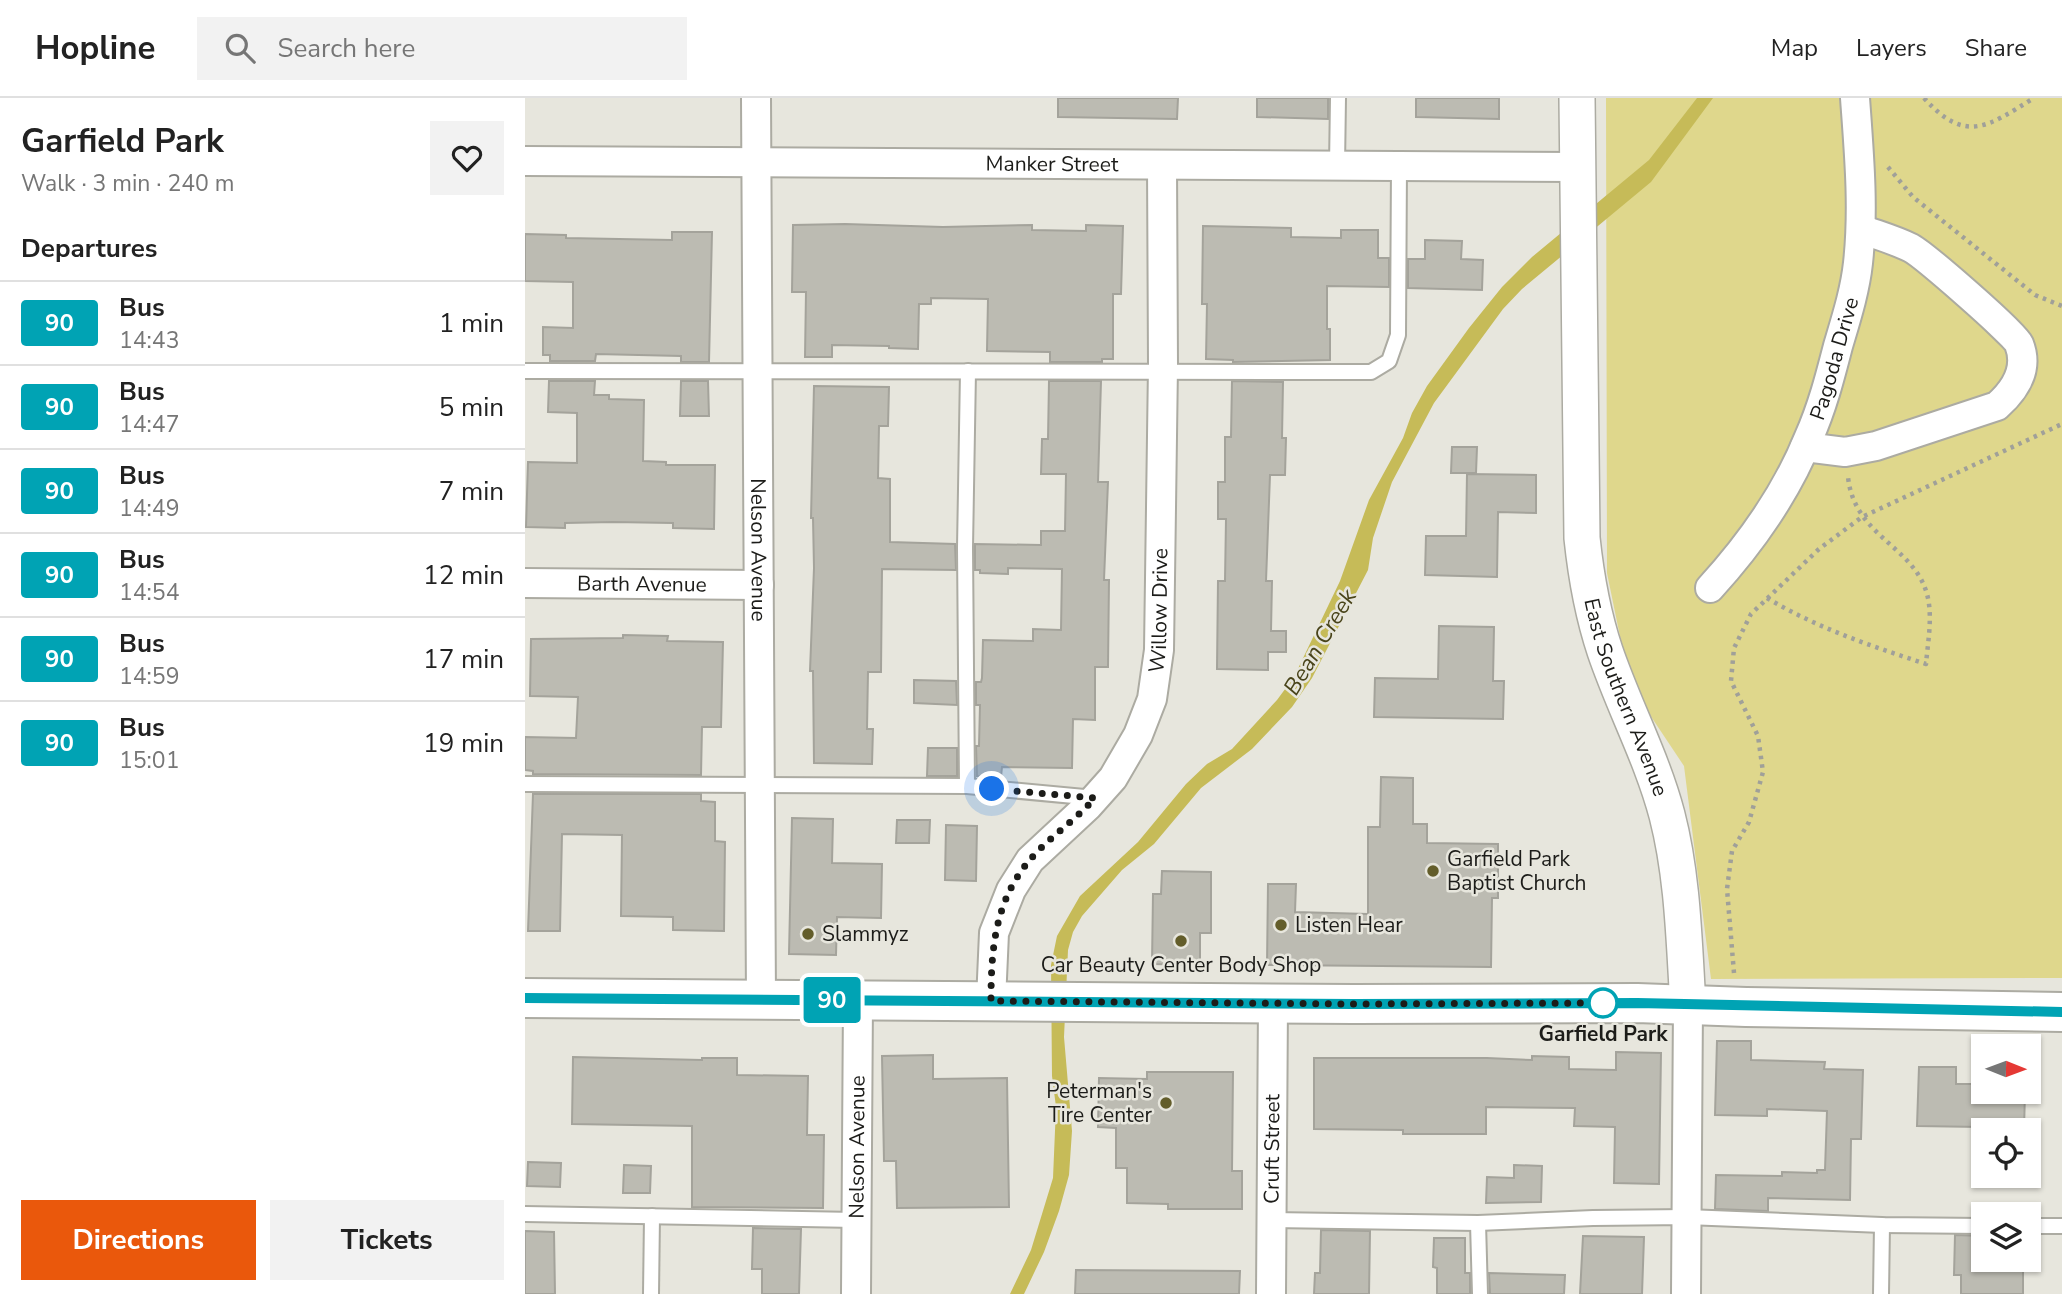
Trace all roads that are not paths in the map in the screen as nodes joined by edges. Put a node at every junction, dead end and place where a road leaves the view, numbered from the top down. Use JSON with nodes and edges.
{"nodes":[{"id":1,"x":756,"y":98,"type":"edge"},
{"id":2,"x":1338,"y":98,"type":"edge"},
{"id":3,"x":1577,"y":98,"type":"edge"},
{"id":4,"x":1856,"y":98,"type":"edge"},
{"id":5,"x":525,"y":161,"type":"edge"},
{"id":6,"x":756,"y":162,"type":"junction"},
{"id":7,"x":1162,"y":165,"type":"junction"},
{"id":8,"x":1337,"y":166,"type":"junction"},
{"id":9,"x":1399,"y":166,"type":"junction"},
{"id":10,"x":1577,"y":182,"type":"junction"},
{"id":11,"x":1861,"y":229,"type":"junction"},
{"id":12,"x":525,"y":370,"type":"edge"},
{"id":13,"x":758,"y":371,"type":"junction"},
{"id":14,"x":968,"y":371,"type":"junction"},
{"id":15,"x":1163,"y":372,"type":"junction"},
{"id":16,"x":1805,"y":447,"type":"junction"},
{"id":17,"x":525,"y":583,"type":"edge"},
{"id":18,"x":759,"y":585,"type":"junction"},
{"id":19,"x":1710,"y":588,"type":"dead end"},
{"id":20,"x":525,"y":784,"type":"edge"},
{"id":21,"x":760,"y":784,"type":"junction"},
{"id":22,"x":967,"y":786,"type":"junction"},
{"id":23,"x":1095,"y":798,"type":"junction"},
{"id":24,"x":525,"y":998,"type":"edge"},
{"id":25,"x":761,"y":1000,"type":"junction"},
{"id":26,"x":858,"y":1000,"type":"junction"},
{"id":27,"x":1003,"y":1001,"type":"junction"},
{"id":28,"x":1273,"y":1003,"type":"junction"},
{"id":29,"x":1688,"y":1005,"type":"junction"},
{"id":30,"x":2062,"y":1012,"type":"edge"},
{"id":31,"x":525,"y":1214,"type":"edge"},
{"id":32,"x":652,"y":1216,"type":"junction"},
{"id":33,"x":1687,"y":1217,"type":"junction"},
{"id":34,"x":856,"y":1220,"type":"junction"},
{"id":35,"x":1271,"y":1220,"type":"junction"},
{"id":36,"x":1478,"y":1223,"type":"junction"},
{"id":37,"x":1882,"y":1225,"type":"junction"},
{"id":38,"x":1971,"y":1226,"type":"edge"},
{"id":39,"x":2041,"y":1226,"type":"edge"},
{"id":40,"x":2062,"y":1226,"type":"edge"},
{"id":41,"x":651,"y":1294,"type":"edge"},
{"id":42,"x":856,"y":1294,"type":"edge"},
{"id":43,"x":1271,"y":1294,"type":"edge"},
{"id":44,"x":1479,"y":1294,"type":"edge"},
{"id":45,"x":1686,"y":1294,"type":"edge"},
{"id":46,"x":1881,"y":1294,"type":"edge"}],
"edges":[{"from":1,"to":6,"type":"street","name":"Nelson Avenue"},
{"from":2,"to":8,"type":"lane"},
{"from":3,"to":10,"type":"street","name":"East Southern Avenue"},
{"from":4,"to":11,"type":"street","name":"Pagoda Drive"},
{"from":5,"to":6,"type":"street","name":"Manker Street"},
{"from":6,"to":7,"type":"street","name":"Manker Street"},
{"from":6,"to":13,"type":"street","name":"Nelson Avenue"},
{"from":7,"to":8,"type":"street","name":"Manker Street"},
{"from":7,"to":15,"type":"street","name":"Willow Drive"},
{"from":8,"to":9,"type":"street","name":"Manker Street"},
{"from":9,"to":10,"type":"street","name":"Manker Street"},
{"from":9,"to":15,"type":"lane"},
{"from":10,"to":29,"type":"street","name":"East Southern Avenue"},
{"from":11,"to":16,"type":"street","name":"Pagoda Drive"},
{"from":11,"to":16,"type":"street"},
{"from":12,"to":13,"type":"lane"},
{"from":13,"to":14,"type":"lane"},
{"from":13,"to":18,"type":"street","name":"Nelson Avenue"},
{"from":14,"to":15,"type":"lane"},
{"from":14,"to":22,"type":"lane"},
{"from":15,"to":23,"type":"street","name":"Willow Drive"},
{"from":16,"to":19,"type":"street","name":"Pagoda Drive"},
{"from":17,"to":18,"type":"street","name":"Barth Avenue"},
{"from":18,"to":21,"type":"street","name":"Nelson Avenue"},
{"from":20,"to":21,"type":"lane"},
{"from":21,"to":22,"type":"lane"},
{"from":21,"to":25,"type":"street","name":"Nelson Avenue"},
{"from":22,"to":23,"type":"lane"},
{"from":23,"to":27,"type":"street","name":"Willow Drive"},
{"from":24,"to":25,"type":"main road"},
{"from":25,"to":26,"type":"main road"},
{"from":26,"to":27,"type":"main road"},
{"from":26,"to":34,"type":"street","name":"Nelson Avenue"},
{"from":27,"to":28,"type":"main road"},
{"from":28,"to":29,"type":"main road"},
{"from":28,"to":35,"type":"street","name":"Cruft Street"},
{"from":29,"to":30,"type":"main road"},
{"from":29,"to":33,"type":"street","name":"East Southern Avenue"},
{"from":31,"to":32,"type":"lane"},
{"from":32,"to":34,"type":"lane"},
{"from":32,"to":41,"type":"lane"},
{"from":33,"to":36,"type":"lane"},
{"from":33,"to":37,"type":"lane"},
{"from":33,"to":45,"type":"street","name":"East Southern Avenue"},
{"from":34,"to":42,"type":"street","name":"Nelson Avenue"},
{"from":35,"to":36,"type":"lane"},
{"from":35,"to":43,"type":"street","name":"Cruft Street"},
{"from":36,"to":44,"type":"lane"},
{"from":37,"to":38,"type":"lane"},
{"from":37,"to":46,"type":"lane"},
{"from":39,"to":40,"type":"lane"}]}
